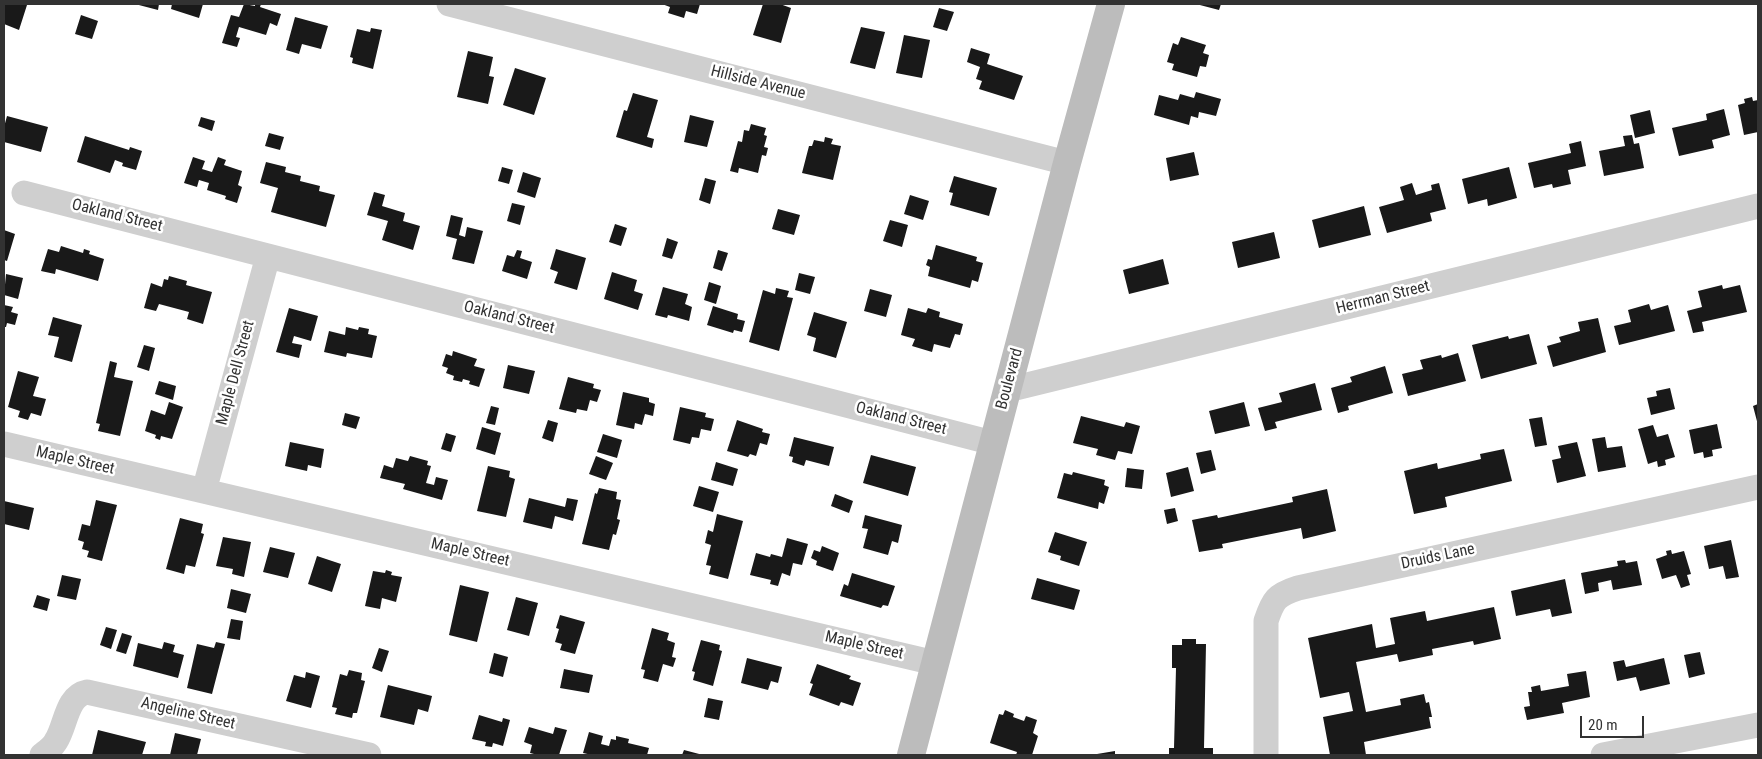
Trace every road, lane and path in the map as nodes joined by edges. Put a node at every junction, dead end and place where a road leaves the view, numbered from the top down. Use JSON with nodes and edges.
{"nodes":[{"id":1,"x":449,"y":4,"type":"edge"},
{"id":2,"x":1111,"y":4,"type":"edge"},
{"id":3,"x":1067,"y":163,"type":"junction"},
{"id":4,"x":24,"y":192,"type":"dead end"},
{"id":5,"x":1758,"y":206,"type":"edge"},
{"id":6,"x":268,"y":256,"type":"junction"},
{"id":7,"x":1007,"y":390,"type":"junction"},
{"id":8,"x":993,"y":443,"type":"junction"},
{"id":9,"x":4,"y":444,"type":"edge"},
{"id":10,"x":1758,"y":487,"type":"edge"},
{"id":11,"x":204,"y":491,"type":"junction"},
{"id":12,"x":935,"y":663,"type":"junction"},
{"id":13,"x":1758,"y":725,"type":"edge"},
{"id":14,"x":42,"y":755,"type":"edge"},
{"id":15,"x":369,"y":755,"type":"edge"},
{"id":16,"x":911,"y":755,"type":"edge"},
{"id":17,"x":1266,"y":755,"type":"edge"},
{"id":18,"x":1603,"y":755,"type":"edge"}],
"edges":[{"from":1,"to":3,"type":"street","name":"Hillside Avenue"},
{"from":2,"to":3,"type":"main road","name":"Boulevard"},
{"from":3,"to":7,"type":"main road","name":"Boulevard"},
{"from":4,"to":6,"type":"street","name":"Oakland Street"},
{"from":5,"to":7,"type":"street","name":"Herrman Street"},
{"from":6,"to":8,"type":"street","name":"Oakland Street"},
{"from":6,"to":11,"type":"street","name":"Maple Dell Street"},
{"from":7,"to":8,"type":"main road","name":"Boulevard"},
{"from":8,"to":12,"type":"main road","name":"Boulevard"},
{"from":9,"to":11,"type":"street","name":"Maple Street"},
{"from":10,"to":17,"type":"street","name":"Druids Lane"},
{"from":11,"to":12,"type":"street","name":"Maple Street"},
{"from":12,"to":16,"type":"main road","name":"Boulevard"},
{"from":13,"to":18,"type":"street"},
{"from":14,"to":15,"type":"street","name":"Angeline Street"}]}
